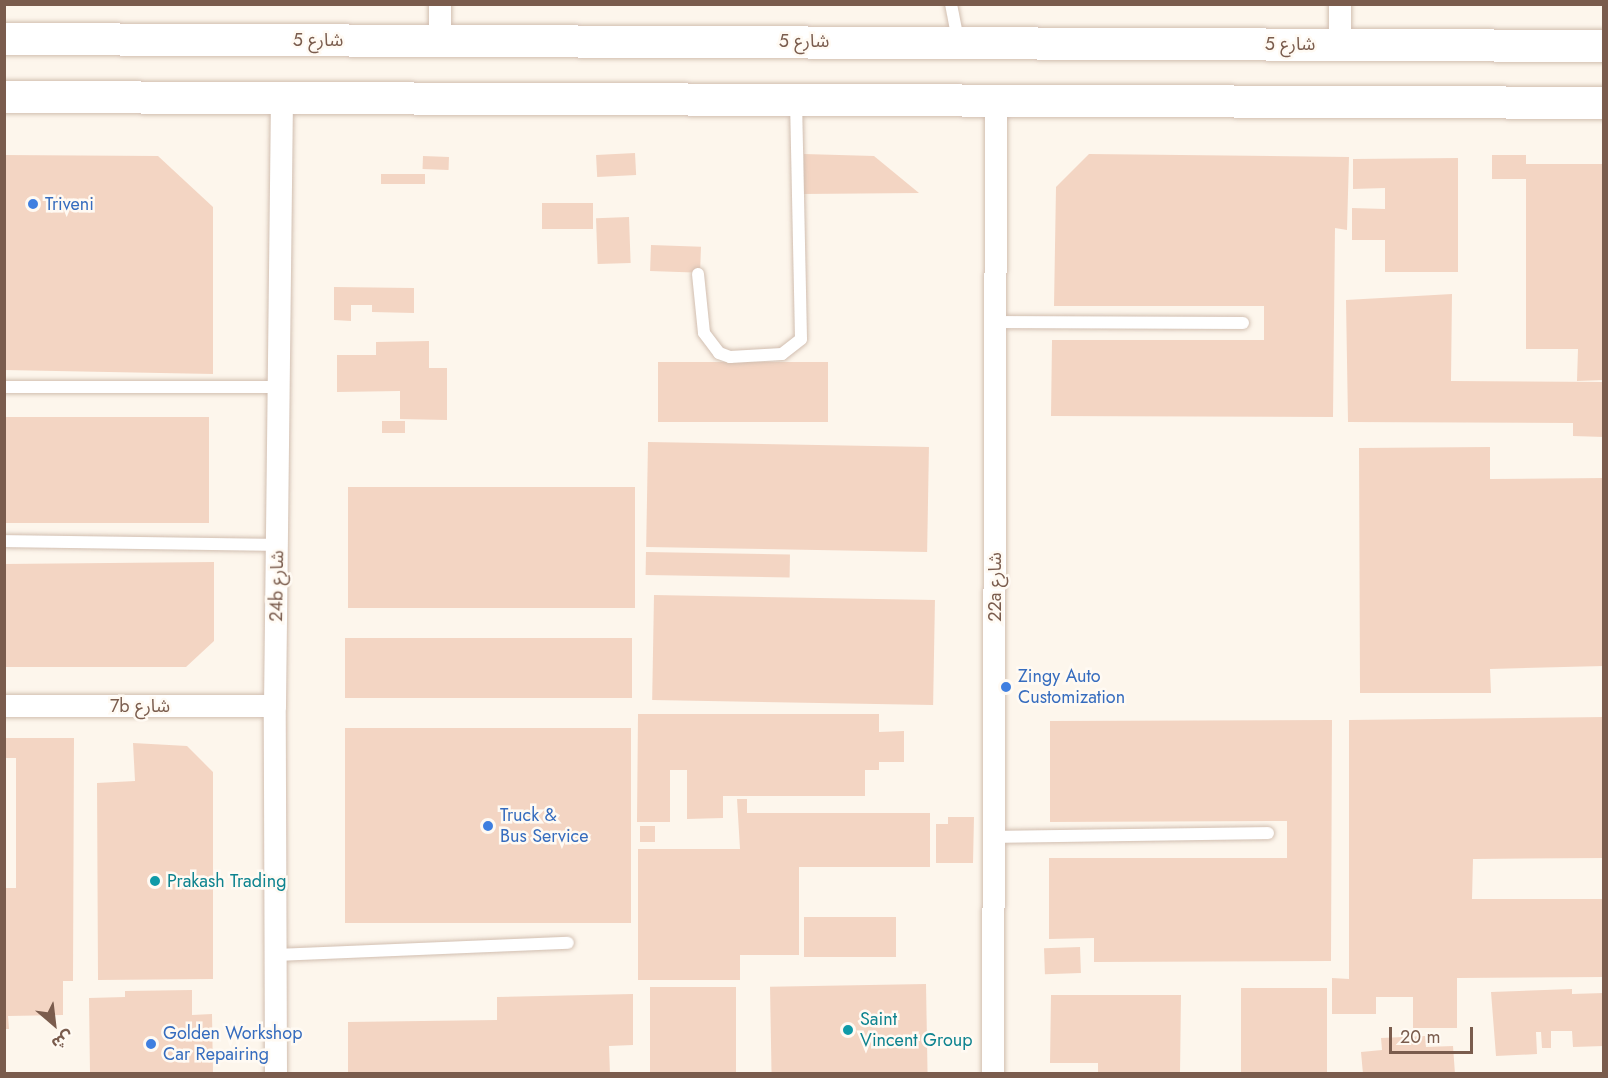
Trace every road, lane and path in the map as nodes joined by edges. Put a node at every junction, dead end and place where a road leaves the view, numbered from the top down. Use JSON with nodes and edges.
{"nodes":[{"id":1,"x":440,"y":4,"type":"edge"},
{"id":2,"x":951,"y":4,"type":"edge"},
{"id":3,"x":1340,"y":4,"type":"edge"},
{"id":4,"x":4,"y":39,"type":"edge"},
{"id":5,"x":440,"y":40,"type":"junction"},
{"id":6,"x":958,"y":41,"type":"junction"},
{"id":7,"x":1340,"y":44,"type":"junction"},
{"id":8,"x":1604,"y":46,"type":"edge"},
{"id":9,"x":4,"y":97,"type":"edge"},
{"id":10,"x":282,"y":98,"type":"junction"},
{"id":11,"x":796,"y":100,"type":"junction"},
{"id":12,"x":996,"y":100,"type":"junction"},
{"id":13,"x":1604,"y":103,"type":"edge"},
{"id":14,"x":698,"y":273,"type":"dead end"},
{"id":15,"x":995,"y":322,"type":"junction"},
{"id":16,"x":1243,"y":323,"type":"dead end"},
{"id":17,"x":4,"y":387,"type":"edge"},
{"id":18,"x":279,"y":387,"type":"junction"},
{"id":19,"x":4,"y":541,"type":"edge"},
{"id":20,"x":277,"y":545,"type":"junction"},
{"id":21,"x":4,"y":706,"type":"edge"},
{"id":22,"x":275,"y":706,"type":"junction"},
{"id":23,"x":1268,"y":833,"type":"dead end"},
{"id":24,"x":994,"y":837,"type":"junction"},
{"id":25,"x":568,"y":943,"type":"dead end"},
{"id":26,"x":276,"y":955,"type":"junction"},
{"id":27,"x":276,"y":1074,"type":"edge"},
{"id":28,"x":993,"y":1074,"type":"edge"}],
"edges":[{"from":1,"to":5,"type":"street"},
{"from":2,"to":6,"type":"lane"},
{"from":3,"to":7,"type":"street"},
{"from":4,"to":5,"type":"street","name":"شارع 5"},
{"from":5,"to":6,"type":"street","name":"شارع 5"},
{"from":6,"to":7,"type":"street","name":"شارع 5"},
{"from":7,"to":8,"type":"street","name":"شارع 5"},
{"from":9,"to":10,"type":"street"},
{"from":10,"to":11,"type":"street"},
{"from":10,"to":18,"type":"street","name":"24b شارع"},
{"from":11,"to":12,"type":"street"},
{"from":11,"to":14,"type":"lane"},
{"from":12,"to":13,"type":"street"},
{"from":12,"to":15,"type":"street","name":"22a شارع"},
{"from":15,"to":16,"type":"lane"},
{"from":15,"to":24,"type":"street","name":"22a شارع"},
{"from":17,"to":18,"type":"lane"},
{"from":18,"to":20,"type":"street","name":"24b شارع"},
{"from":19,"to":20,"type":"lane"},
{"from":20,"to":22,"type":"street","name":"24b شارع"},
{"from":21,"to":22,"type":"street","name":"7b شارع"},
{"from":22,"to":26,"type":"street","name":"24b شارع"},
{"from":23,"to":24,"type":"lane"},
{"from":24,"to":28,"type":"street","name":"22a شارع"},
{"from":25,"to":26,"type":"lane"},
{"from":26,"to":27,"type":"street","name":"24b شارع"}]}
